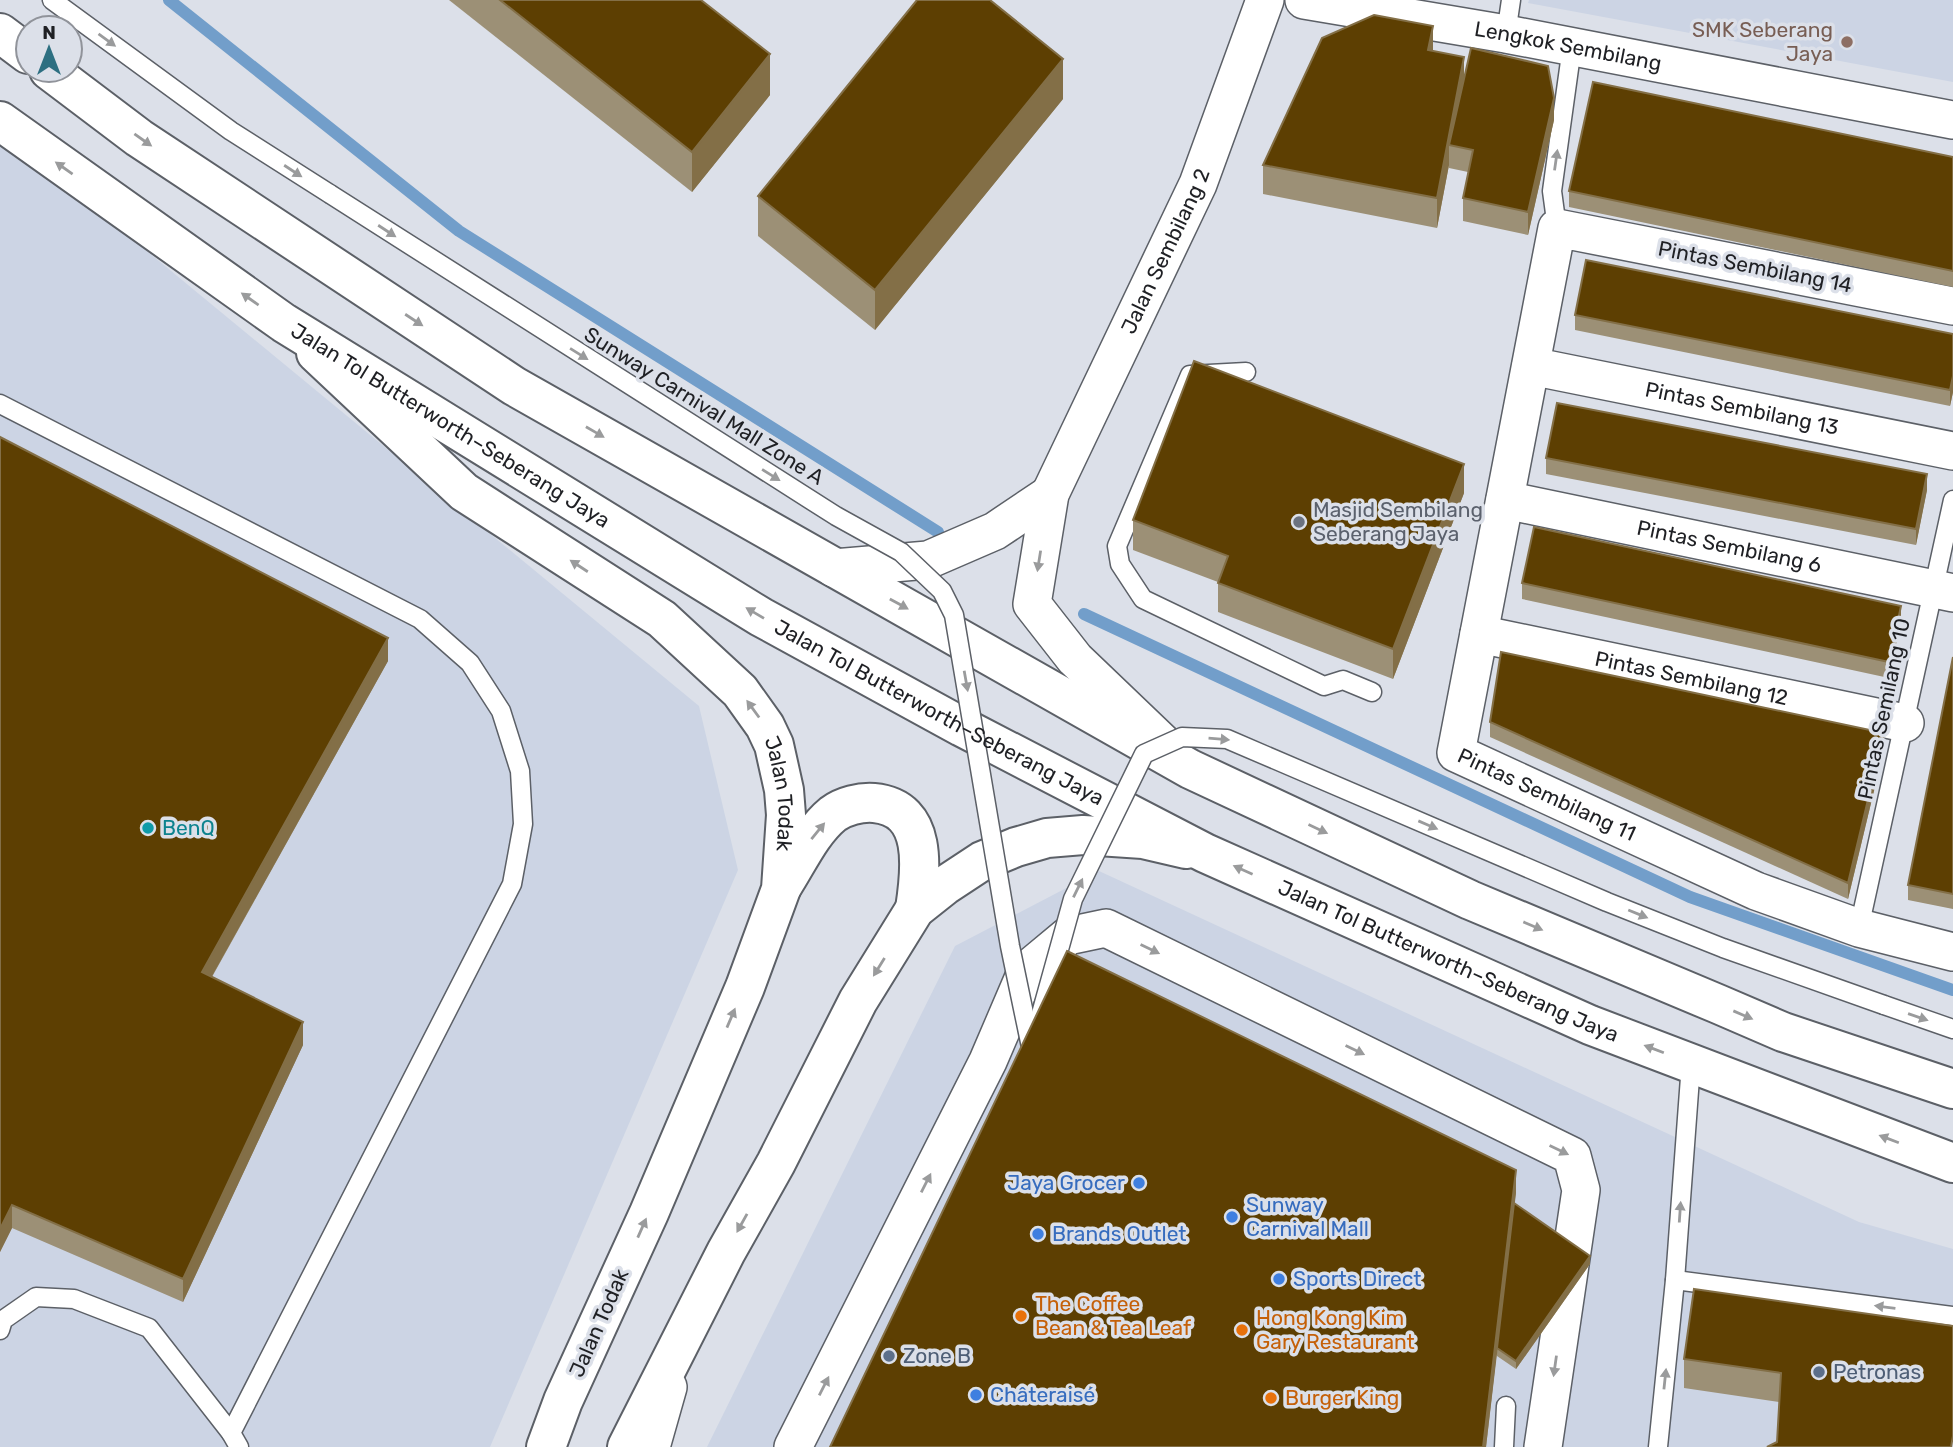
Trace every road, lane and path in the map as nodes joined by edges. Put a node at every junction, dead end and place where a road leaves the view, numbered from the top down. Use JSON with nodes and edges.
{"nodes":[{"id":1,"x":52,"y":0,"type":"edge"},
{"id":2,"x":1265,"y":0,"type":"edge"},
{"id":3,"x":1304,"y":0,"type":"edge"},
{"id":4,"x":1508,"y":17,"type":"edge"},
{"id":5,"x":1572,"y":47,"type":"junction"},
{"id":6,"x":68,"y":84,"type":"edge"},
{"id":7,"x":1953,"y":120,"type":"edge"},
{"id":8,"x":0,"y":121,"type":"edge"},
{"id":9,"x":1557,"y":228,"type":"junction"},
{"id":10,"x":1953,"y":306,"type":"edge"},
{"id":11,"x":284,"y":323,"type":"junction"},
{"id":12,"x":1531,"y":366,"type":"junction"},
{"id":13,"x":1246,"y":372,"type":"dead end"},
{"id":14,"x":0,"y":404,"type":"edge"},
{"id":15,"x":1953,"y":451,"type":"edge"},
{"id":16,"x":1050,"y":494,"type":"junction"},
{"id":17,"x":1505,"y":500,"type":"junction"},
{"id":18,"x":1953,"y":500,"type":"edge"},
{"id":19,"x":834,"y":568,"type":"junction"},
{"id":20,"x":1943,"y":591,"type":"edge"},
{"id":21,"x":1479,"y":634,"type":"junction"},
{"id":22,"x":1372,"y":692,"type":"dead end"},
{"id":23,"x":1905,"y":723,"type":"junction"},
{"id":24,"x":1190,"y":769,"type":"junction"},
{"id":25,"x":1205,"y":853,"type":"junction"},
{"id":26,"x":781,"y":888,"type":"junction"},
{"id":27,"x":915,"y":909,"type":"junction"},
{"id":28,"x":1859,"y":928,"type":"junction"},
{"id":29,"x":1953,"y":951,"type":"edge"},
{"id":30,"x":1953,"y":1029,"type":"edge"},
{"id":31,"x":1690,"y":1064,"type":"junction"},
{"id":32,"x":1953,"y":1089,"type":"edge"},
{"id":33,"x":1953,"y":1163,"type":"edge"},
{"id":34,"x":1675,"y":1280,"type":"junction"},
{"id":35,"x":1953,"y":1316,"type":"edge"},
{"id":36,"x":0,"y":1330,"type":"edge"},
{"id":37,"x":681,"y":1342,"type":"junction"},
{"id":38,"x":1506,"y":1406,"type":"dead end"},
{"id":39,"x":235,"y":1440,"type":"edge"},
{"id":40,"x":546,"y":1447,"type":"edge"},
{"id":41,"x":627,"y":1447,"type":"edge"},
{"id":42,"x":651,"y":1447,"type":"edge"},
{"id":43,"x":793,"y":1447,"type":"edge"},
{"id":44,"x":1504,"y":1447,"type":"edge"},
{"id":45,"x":1544,"y":1447,"type":"edge"},
{"id":46,"x":1658,"y":1447,"type":"edge"}],
"edges":[{"from":1,"to":30,"type":"lane","name":"Sunway Carnival Mall Zone A","one_way":true,"bridge":true},
{"from":2,"to":16,"type":"street","name":"Jalan Sembilang 2"},
{"from":3,"to":4,"type":"street","name":"Lengkok Sembilang"},
{"from":4,"to":5,"type":"street","name":"Lengkok Sembilang"},
{"from":5,"to":7,"type":"street","name":"Lengkok Sembilang"},
{"from":9,"to":5,"type":"lane","one_way":true},
{"from":6,"to":19,"type":"main road","one_way":true},
{"from":11,"to":8,"type":"main road","name":"Jalan Tol Butterworth–Seberang Jaya","one_way":true},
{"from":9,"to":10,"type":"street","name":"Pintas Sembilang 14"},
{"from":9,"to":12,"type":"street","name":"Pintas Sembilang 11"},
{"from":25,"to":11,"type":"main road","name":"Jalan Tol Butterworth–Seberang Jaya","one_way":true},
{"from":26,"to":11,"type":"main road","name":"Jalan Todak","one_way":true},
{"from":12,"to":15,"type":"street","name":"Pintas Sembilang 13"},
{"from":12,"to":17,"type":"street","name":"Pintas Sembilang 11"},
{"from":13,"to":22,"type":"lane"},
{"from":14,"to":39,"type":"lane"},
{"from":16,"to":19,"type":"street"},
{"from":16,"to":24,"type":"street","name":"Jalan Sembilang 2","one_way":true},
{"from":17,"to":20,"type":"street","name":"Pintas Sembilang 6"},
{"from":17,"to":21,"type":"street","name":"Pintas Sembilang 11"},
{"from":18,"to":20,"type":"lane","name":"Pintas Semilang 10"},
{"from":19,"to":24,"type":"main road","one_way":true},
{"from":20,"to":23,"type":"lane","name":"Pintas Semilang 10"},
{"from":21,"to":23,"type":"street","name":"Pintas Sembilang 12"},
{"from":21,"to":28,"type":"street","name":"Pintas Sembilang 11"},
{"from":23,"to":28,"type":"lane","name":"Pintas Semilang 10"},
{"from":24,"to":32,"type":"main road","one_way":true},
{"from":25,"to":27,"type":"main road"},
{"from":31,"to":25,"type":"main road","name":"Jalan Tol Butterworth–Seberang Jaya","one_way":true},
{"from":26,"to":27,"type":"main road","one_way":true},
{"from":40,"to":26,"type":"main road","name":"Jalan Todak","one_way":true},
{"from":27,"to":37,"type":"main road","one_way":true},
{"from":28,"to":29,"type":"street"},
{"from":33,"to":31,"type":"main road","name":"Jalan Tol Butterworth–Seberang Jaya","one_way":true},
{"from":34,"to":31,"type":"lane","one_way":true},
{"from":35,"to":34,"type":"lane","one_way":true},
{"from":46,"to":34,"type":"lane","one_way":true},
{"from":36,"to":39,"type":"lane"},
{"from":37,"to":41,"type":"main road"},
{"from":37,"to":42,"type":"street"},
{"from":38,"to":44,"type":"lane"},
{"from":43,"to":45,"type":"street","one_way":true}]}
